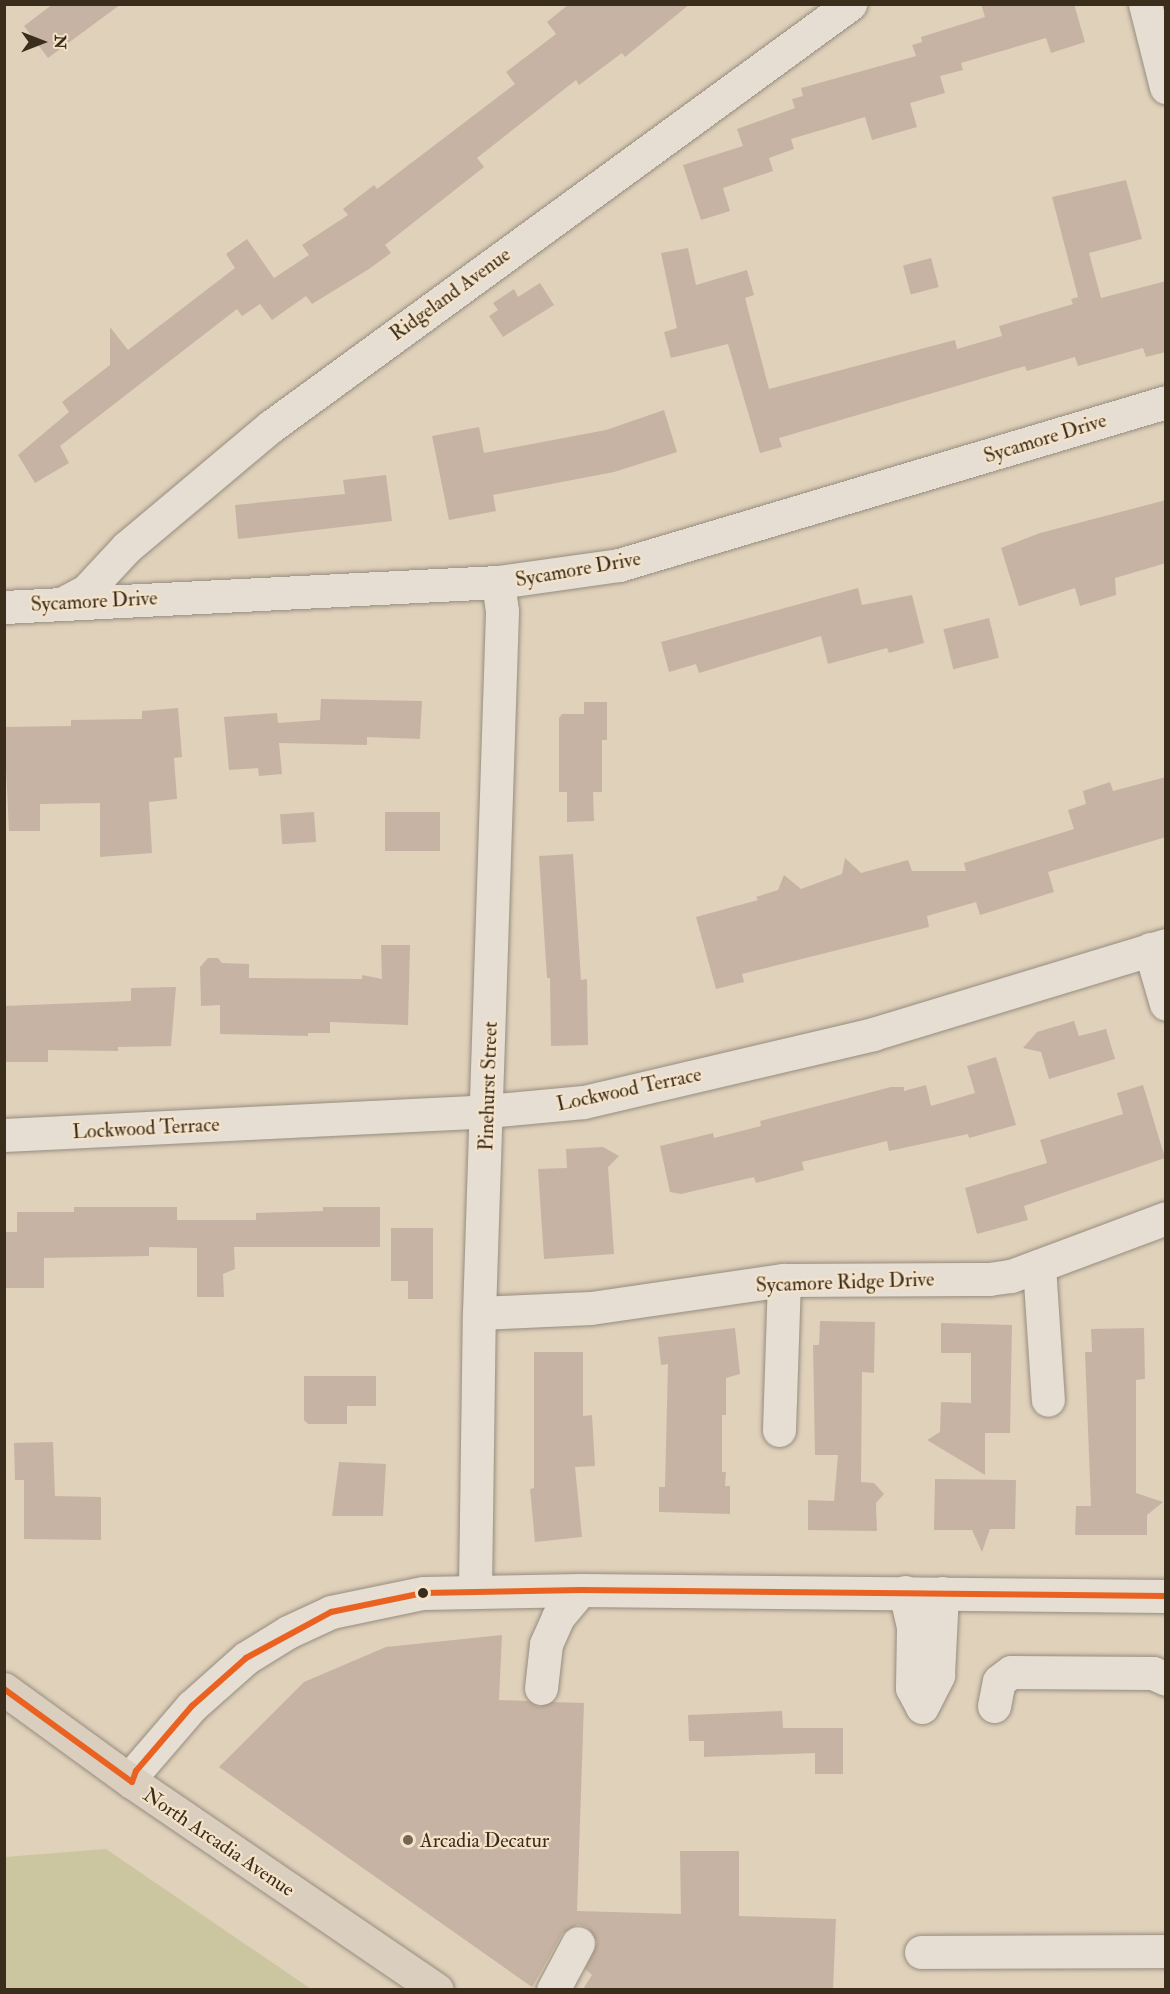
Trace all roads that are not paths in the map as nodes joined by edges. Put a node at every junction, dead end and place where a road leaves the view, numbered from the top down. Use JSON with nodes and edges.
{"nodes":[{"id":1,"x":850,"y":4,"type":"edge"},
{"id":2,"x":1145,"y":4,"type":"edge"},
{"id":3,"x":1166,"y":87,"type":"edge"},
{"id":4,"x":1166,"y":402,"type":"edge"},
{"id":5,"x":498,"y":582,"type":"junction"},
{"id":6,"x":65,"y":602,"type":"junction"},
{"id":7,"x":4,"y":607,"type":"edge"},
{"id":8,"x":1158,"y":947,"type":"edge"},
{"id":9,"x":1166,"y":1004,"type":"edge"},
{"id":10,"x":488,"y":1112,"type":"junction"},
{"id":11,"x":4,"y":1135,"type":"edge"},
{"id":12,"x":1166,"y":1218,"type":"edge"},
{"id":13,"x":1039,"y":1266,"type":"junction"},
{"id":14,"x":784,"y":1280,"type":"junction"},
{"id":15,"x":479,"y":1313,"type":"junction"},
{"id":16,"x":1048,"y":1400,"type":"dead end"},
{"id":17,"x":779,"y":1430,"type":"dead end"},
{"id":18,"x":475,"y":1589,"type":"junction"},
{"id":19,"x":525,"y":1590,"type":"junction"},
{"id":20,"x":581,"y":1590,"type":"junction"},
{"id":21,"x":905,"y":1592,"type":"junction"},
{"id":22,"x":942,"y":1593,"type":"junction"},
{"id":23,"x":1166,"y":1596,"type":"edge"},
{"id":24,"x":546,"y":1644,"type":"junction"},
{"id":25,"x":1166,"y":1679,"type":"edge"},
{"id":26,"x":542,"y":1688,"type":"dead end"},
{"id":27,"x":4,"y":1689,"type":"edge"},
{"id":28,"x":994,"y":1706,"type":"dead end"},
{"id":29,"x":132,"y":1782,"type":"junction"},
{"id":30,"x":578,"y":1943,"type":"dead end"},
{"id":31,"x":1166,"y":1951,"type":"edge"},
{"id":32,"x":921,"y":1952,"type":"dead end"},
{"id":33,"x":437,"y":1989,"type":"edge"},
{"id":34,"x":553,"y":1989,"type":"edge"}],
"edges":[{"from":1,"to":6,"type":"street","name":"Ridgeland Avenue"},
{"from":2,"to":3,"type":"street"},
{"from":4,"to":5,"type":"street","name":"Sycamore Drive"},
{"from":5,"to":6,"type":"street","name":"Sycamore Drive"},
{"from":5,"to":10,"type":"street","name":"Pinehurst Street"},
{"from":6,"to":7,"type":"street","name":"Sycamore Drive"},
{"from":8,"to":9,"type":"street"},
{"from":8,"to":10,"type":"street","name":"Lockwood Terrace"},
{"from":10,"to":11,"type":"street","name":"Lockwood Terrace"},
{"from":10,"to":15,"type":"street","name":"Pinehurst Street"},
{"from":12,"to":13,"type":"street","name":"Sycamore Ridge Drive"},
{"from":13,"to":14,"type":"street","name":"Sycamore Ridge Drive"},
{"from":13,"to":16,"type":"street"},
{"from":14,"to":15,"type":"street","name":"Sycamore Ridge Drive"},
{"from":14,"to":17,"type":"street"},
{"from":15,"to":18,"type":"street","name":"Pinehurst Street"},
{"from":18,"to":19,"type":"street"},
{"from":18,"to":29,"type":"street"},
{"from":19,"to":20,"type":"street"},
{"from":19,"to":24,"type":"street"},
{"from":20,"to":21,"type":"street"},
{"from":20,"to":24,"type":"street"},
{"from":21,"to":22,"type":"street"},
{"from":21,"to":22,"type":"street"},
{"from":22,"to":23,"type":"street"},
{"from":24,"to":26,"type":"street"},
{"from":25,"to":28,"type":"street"},
{"from":27,"to":29,"type":"main road","name":"North Arcadia Avenue"},
{"from":29,"to":33,"type":"main road","name":"North Arcadia Avenue"},
{"from":30,"to":34,"type":"street"},
{"from":31,"to":32,"type":"street"}]}
